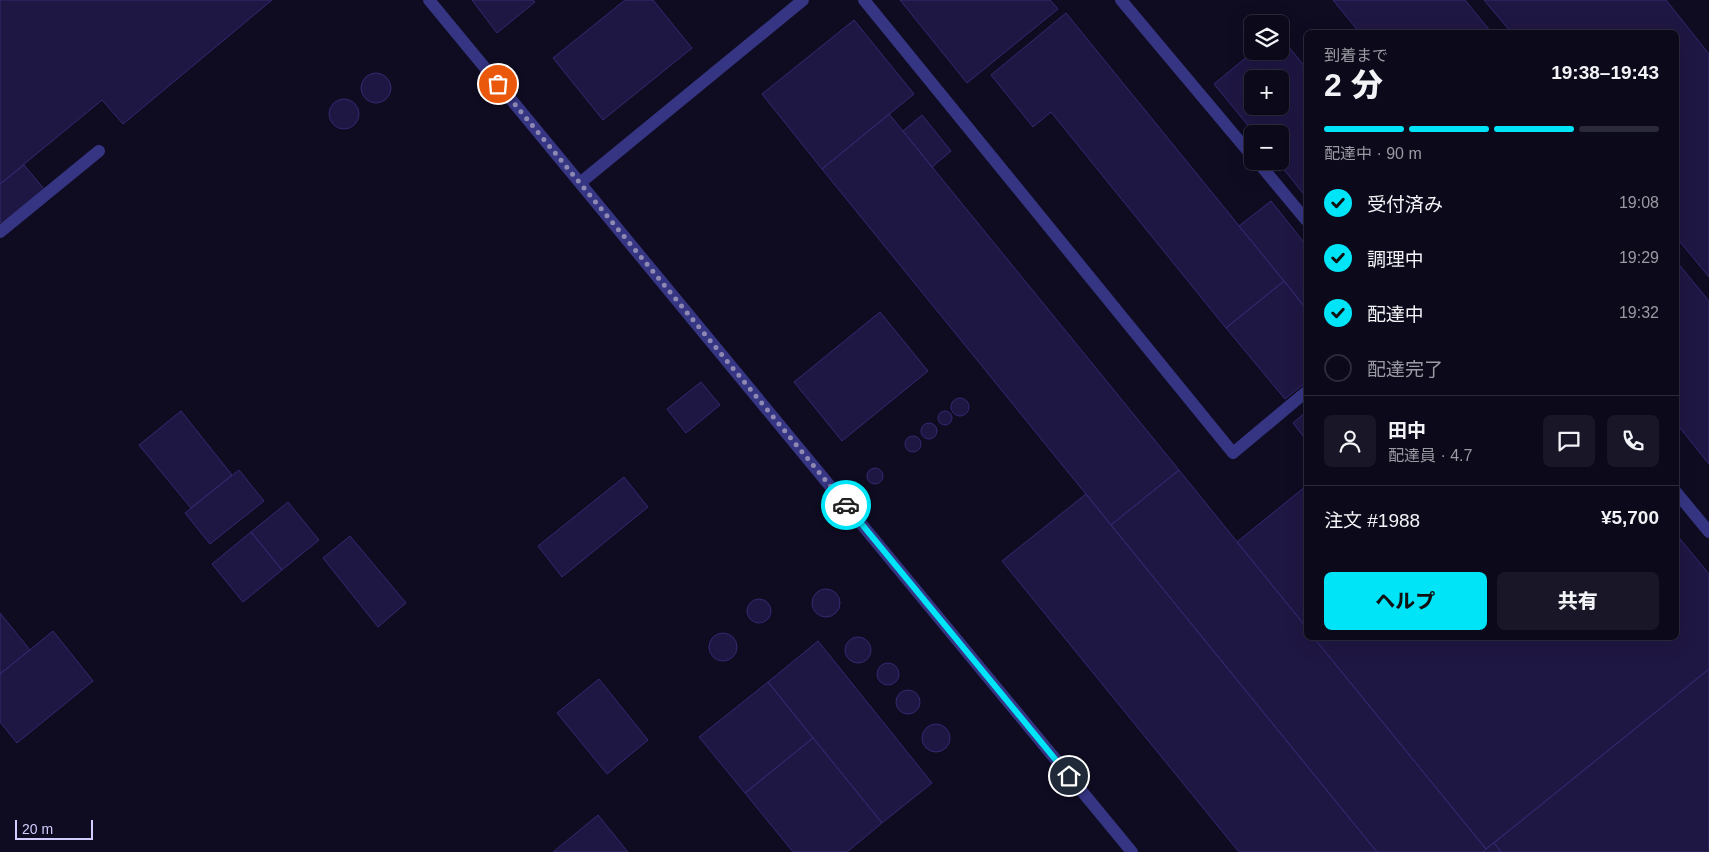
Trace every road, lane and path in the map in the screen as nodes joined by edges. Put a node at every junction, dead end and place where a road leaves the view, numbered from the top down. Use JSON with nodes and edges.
{"nodes":[{"id":1,"x":429,"y":0,"type":"edge"},
{"id":2,"x":803,"y":0,"type":"edge"},
{"id":3,"x":864,"y":0,"type":"edge"},
{"id":4,"x":1121,"y":0,"type":"edge"},
{"id":5,"x":1244,"y":146,"type":"edge"},
{"id":6,"x":99,"y":151,"type":"dead end"},
{"id":7,"x":1264,"y":170,"type":"edge"},
{"id":8,"x":580,"y":183,"type":"junction"},
{"id":9,"x":1304,"y":218,"type":"edge"},
{"id":10,"x":0,"y":232,"type":"edge"},
{"id":11,"x":1304,"y":394,"type":"edge"},
{"id":12,"x":1679,"y":496,"type":"edge"},
{"id":13,"x":1709,"y":532,"type":"edge"},
{"id":14,"x":1132,"y":852,"type":"edge"}],
"edges":[{"from":1,"to":8,"type":"street"},
{"from":2,"to":8,"type":"street"},
{"from":3,"to":11,"type":"street"},
{"from":4,"to":5,"type":"street"},
{"from":6,"to":10,"type":"street"},
{"from":7,"to":9,"type":"street"},
{"from":8,"to":14,"type":"street"},
{"from":12,"to":13,"type":"street"}]}
